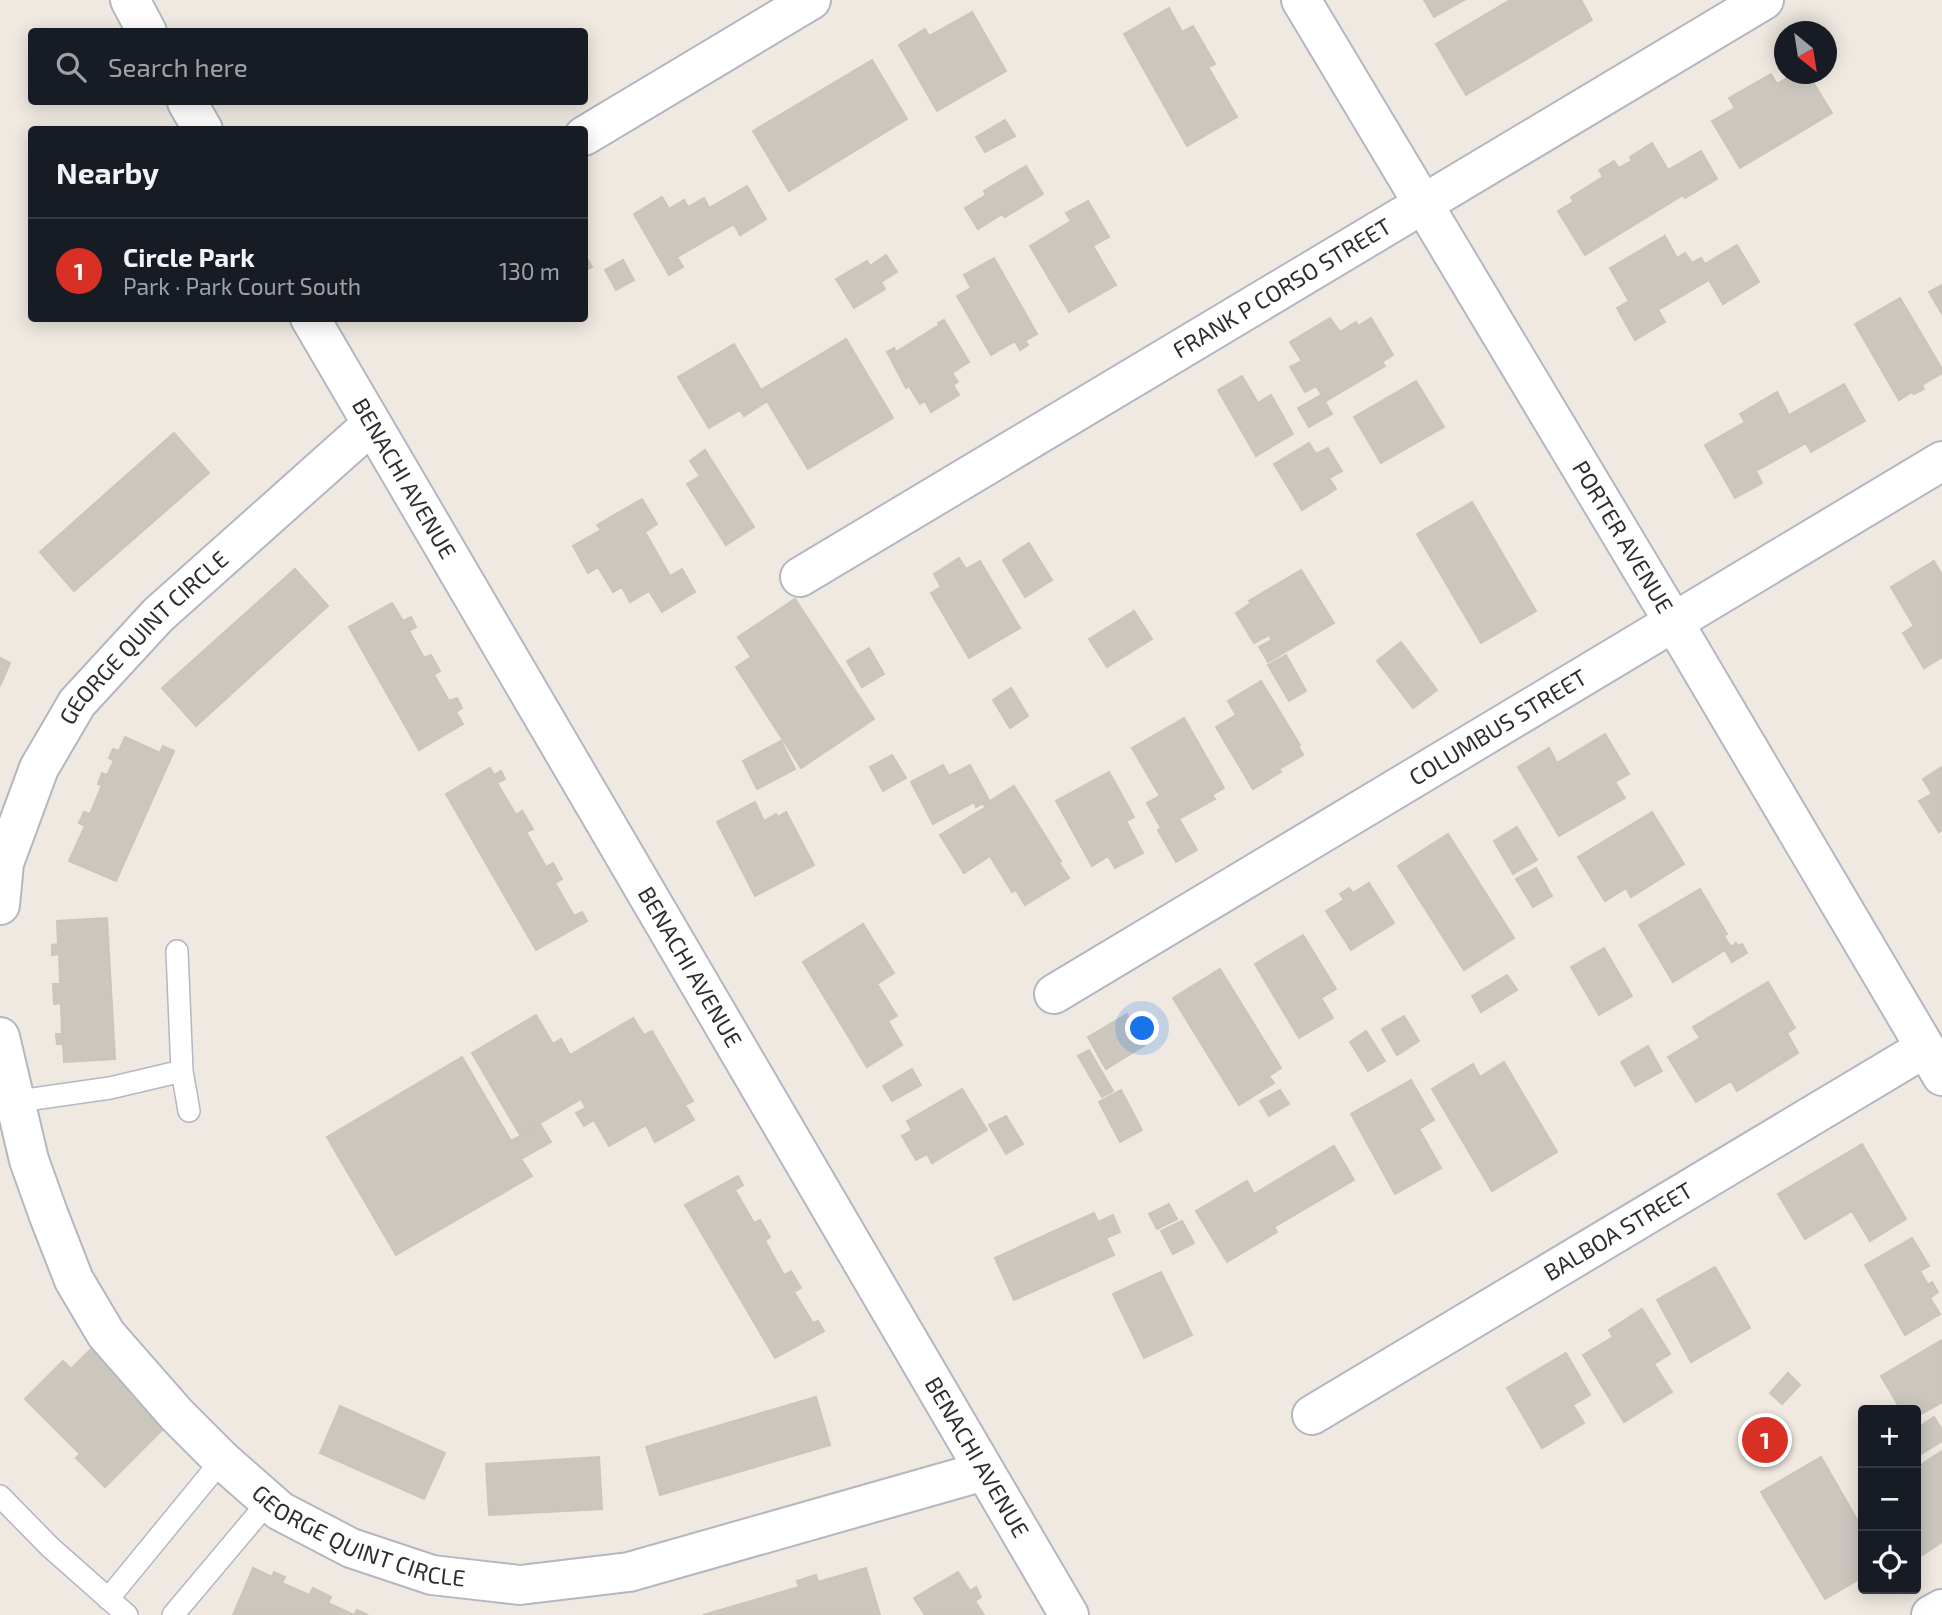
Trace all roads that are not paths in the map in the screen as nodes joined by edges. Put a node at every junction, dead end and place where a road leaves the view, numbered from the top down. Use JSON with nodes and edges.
{"nodes":[{"id":1,"x":130,"y":0,"type":"edge"},
{"id":2,"x":811,"y":0,"type":"edge"},
{"id":3,"x":1301,"y":0,"type":"edge"},
{"id":4,"x":1764,"y":0,"type":"edge"},
{"id":5,"x":146,"y":28,"type":"edge"},
{"id":6,"x":189,"y":105,"type":"edge"},
{"id":7,"x":201,"y":126,"type":"edge"},
{"id":8,"x":588,"y":134,"type":"edge"},
{"id":9,"x":1421,"y":204,"type":"junction"},
{"id":10,"x":312,"y":322,"type":"edge"},
{"id":11,"x":371,"y":425,"type":"junction"},
{"id":12,"x":1942,"y":461,"type":"edge"},
{"id":13,"x":800,"y":577,"type":"dead end"},
{"id":14,"x":1673,"y":621,"type":"junction"},
{"id":15,"x":0,"y":905,"type":"edge"},
{"id":16,"x":177,"y":951,"type":"dead end"},
{"id":17,"x":1054,"y":994,"type":"dead end"},
{"id":18,"x":0,"y":1037,"type":"edge"},
{"id":19,"x":1933,"y":1062,"type":"edge"},
{"id":20,"x":182,"y":1071,"type":"junction"},
{"id":21,"x":7,"y":1103,"type":"edge"},
{"id":22,"x":189,"y":1111,"type":"dead end"},
{"id":23,"x":1312,"y":1415,"type":"dead end"},
{"id":24,"x":222,"y":1460,"type":"junction"},
{"id":25,"x":984,"y":1471,"type":"junction"},
{"id":26,"x":0,"y":1496,"type":"edge"},
{"id":27,"x":269,"y":1502,"type":"junction"},
{"id":28,"x":108,"y":1599,"type":"junction"},
{"id":29,"x":1942,"y":1609,"type":"edge"},
{"id":30,"x":127,"y":1615,"type":"edge"},
{"id":31,"x":173,"y":1615,"type":"edge"},
{"id":32,"x":1069,"y":1615,"type":"edge"},
{"id":33,"x":1931,"y":1615,"type":"edge"}],
"edges":[{"from":1,"to":5,"type":"street"},
{"from":2,"to":8,"type":"street"},
{"from":3,"to":9,"type":"street","name":"PORTER AVENUE"},
{"from":4,"to":9,"type":"street","name":"FRANK P CORSO STREET"},
{"from":6,"to":7,"type":"street"},
{"from":9,"to":13,"type":"street","name":"FRANK P CORSO STREET"},
{"from":9,"to":14,"type":"street","name":"PORTER AVENUE"},
{"from":10,"to":11,"type":"street","name":"BENACHI AVENUE"},
{"from":11,"to":15,"type":"street","name":"GEORGE QUINT CIRCLE"},
{"from":11,"to":25,"type":"street","name":"BENACHI AVENUE"},
{"from":12,"to":14,"type":"street","name":"COLUMBUS STREET"},
{"from":14,"to":17,"type":"street","name":"COLUMBUS STREET"},
{"from":14,"to":19,"type":"street","name":"PORTER AVENUE"},
{"from":16,"to":20,"type":"lane"},
{"from":18,"to":21,"type":"street","name":"GEORGE QUINT CIRCLE"},
{"from":19,"to":23,"type":"street","name":"BALBOA STREET"},
{"from":20,"to":21,"type":"lane"},
{"from":20,"to":22,"type":"lane"},
{"from":21,"to":24,"type":"street","name":"GEORGE QUINT CIRCLE"},
{"from":24,"to":27,"type":"street","name":"GEORGE QUINT CIRCLE"},
{"from":24,"to":28,"type":"lane"},
{"from":25,"to":27,"type":"street","name":"GEORGE QUINT CIRCLE"},
{"from":25,"to":32,"type":"street","name":"BENACHI AVENUE"},
{"from":26,"to":28,"type":"lane"},
{"from":27,"to":31,"type":"lane"},
{"from":28,"to":30,"type":"lane"},
{"from":29,"to":33,"type":"street"}]}
